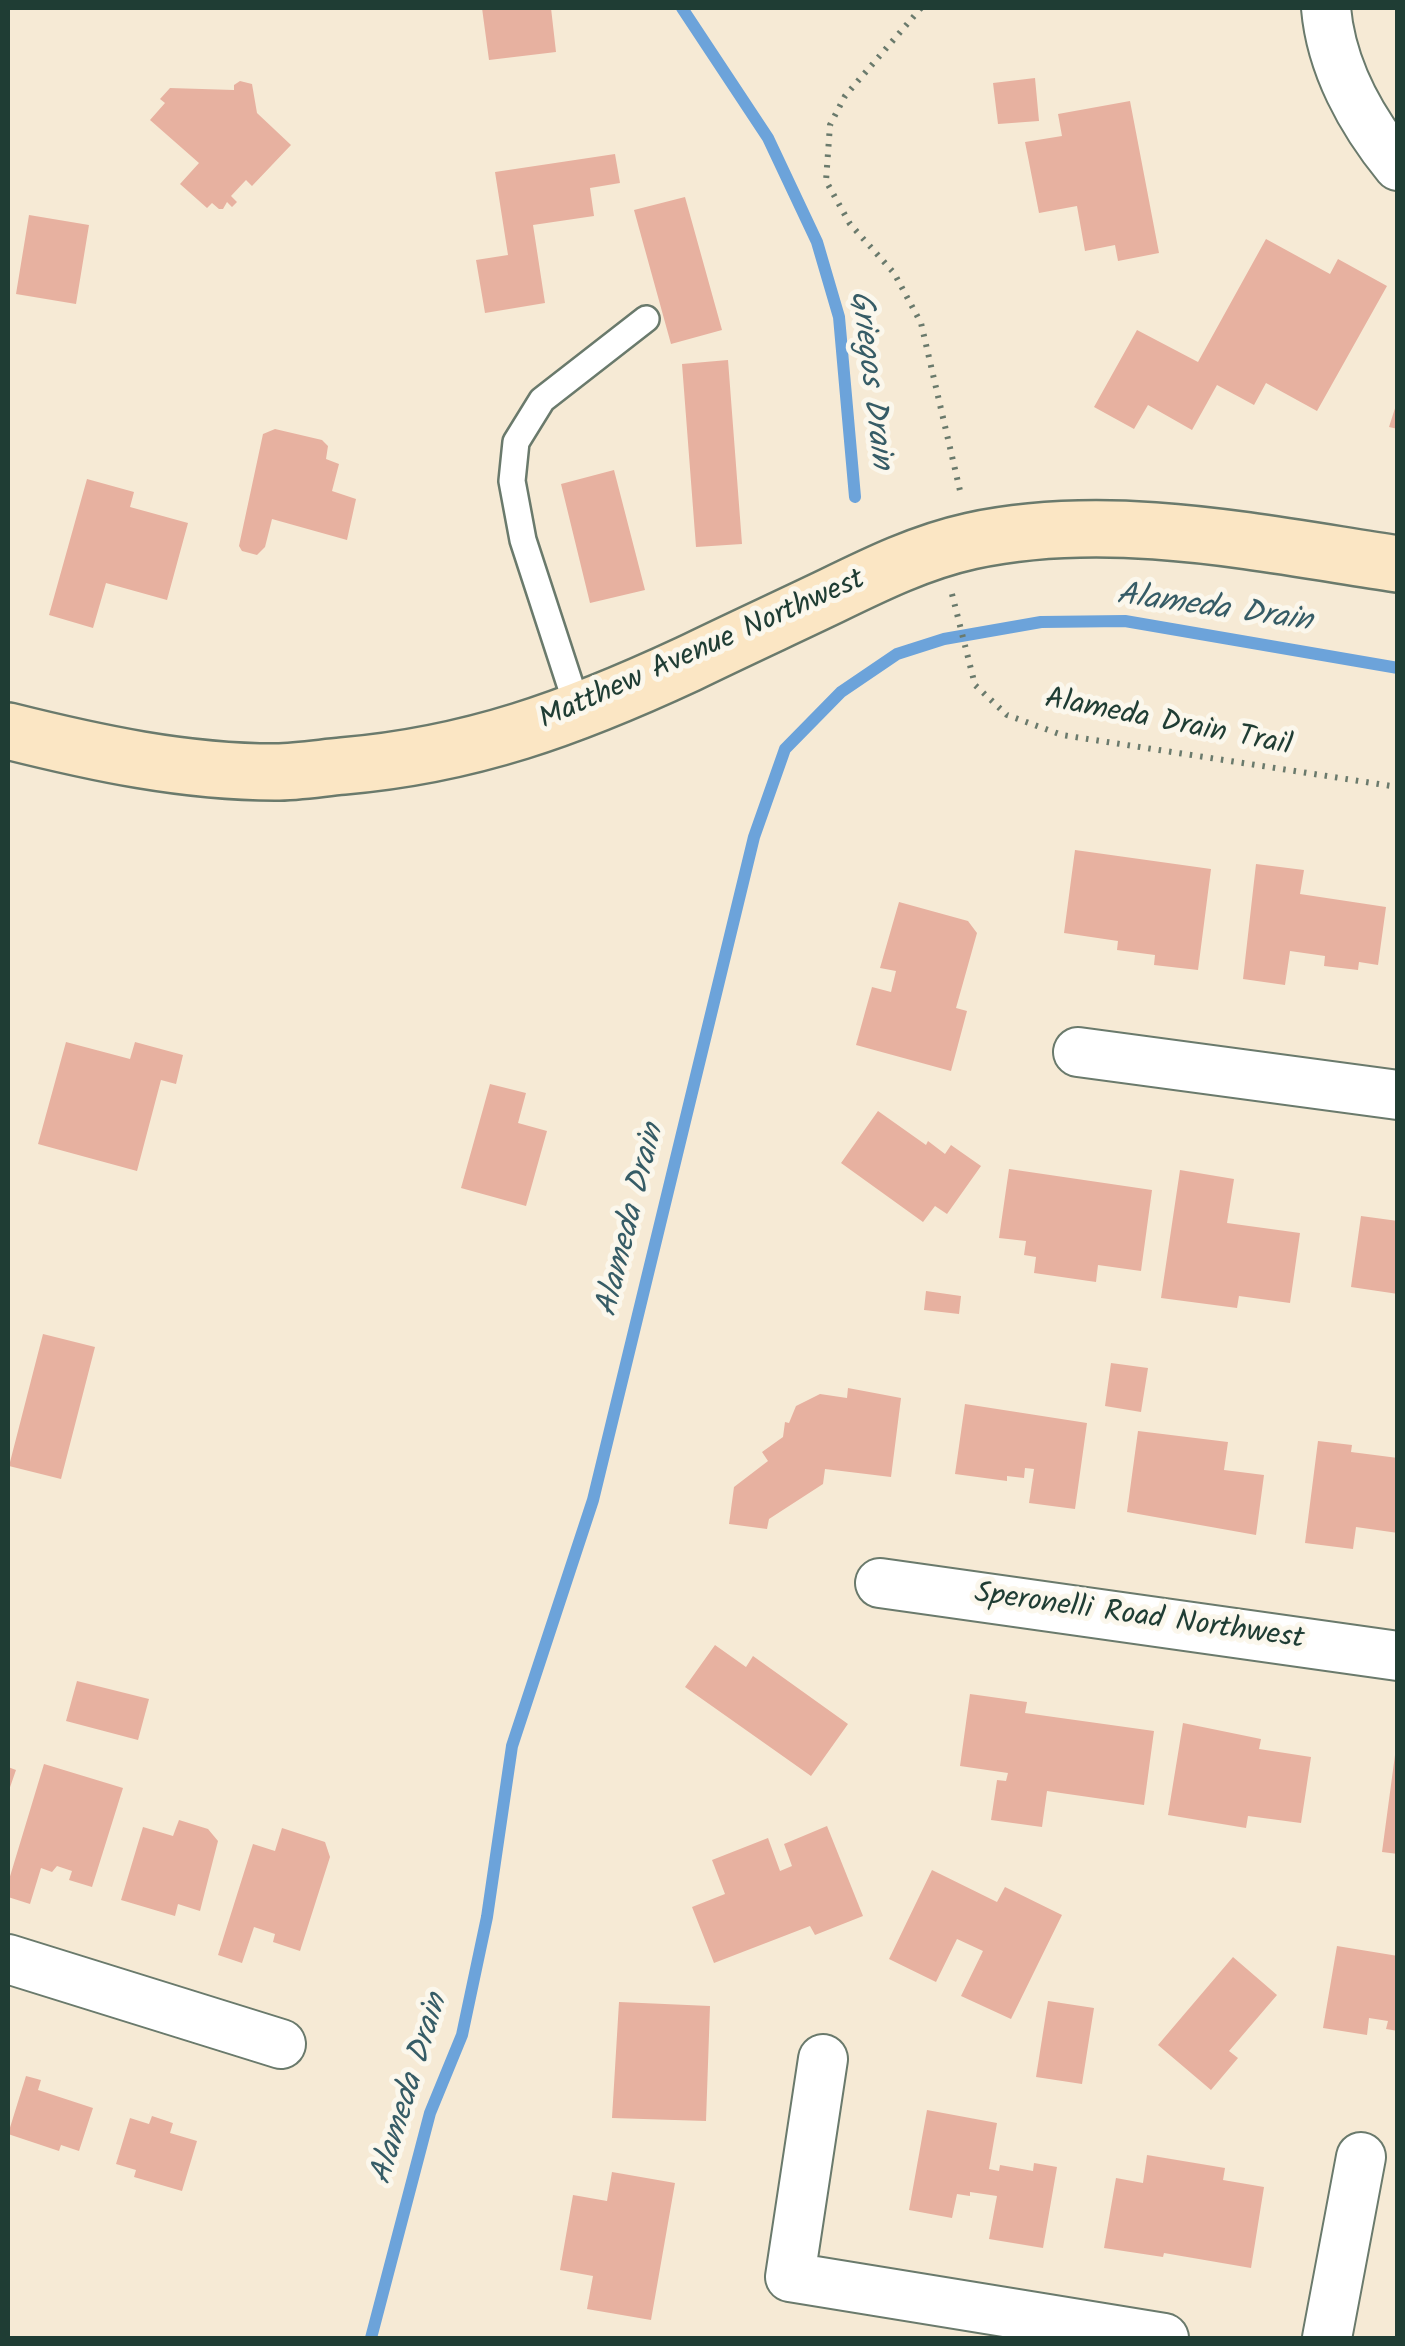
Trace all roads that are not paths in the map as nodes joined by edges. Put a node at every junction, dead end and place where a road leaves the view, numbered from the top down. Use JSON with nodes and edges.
{"nodes":[{"id":1,"x":1327,"y":23,"type":"edge"},
{"id":2,"x":1398,"y":166,"type":"edge"},
{"id":3,"x":646,"y":319,"type":"dead end"},
{"id":4,"x":1398,"y":564,"type":"edge"},
{"id":5,"x":579,"y":712,"type":"junction"},
{"id":6,"x":8,"y":732,"type":"edge"},
{"id":7,"x":1078,"y":1052,"type":"dead end"},
{"id":8,"x":1398,"y":1095,"type":"edge"},
{"id":9,"x":880,"y":1583,"type":"dead end"},
{"id":10,"x":1398,"y":1656,"type":"edge"},
{"id":11,"x":8,"y":1959,"type":"edge"},
{"id":12,"x":280,"y":2044,"type":"dead end"},
{"id":13,"x":823,"y":2059,"type":"dead end"},
{"id":14,"x":1361,"y":2156,"type":"dead end"},
{"id":15,"x":1164,"y":2338,"type":"edge"},
{"id":16,"x":1327,"y":2338,"type":"edge"}],
"edges":[{"from":1,"to":2,"type":"street"},
{"from":3,"to":5,"type":"lane"},
{"from":4,"to":5,"type":"street","name":"Matthew Avenue Northwest"},
{"from":5,"to":6,"type":"street","name":"Matthew Avenue Northwest"},
{"from":7,"to":8,"type":"street"},
{"from":9,"to":10,"type":"street","name":"Speronelli Road Northwest"},
{"from":11,"to":12,"type":"street"},
{"from":13,"to":15,"type":"street"},
{"from":14,"to":16,"type":"street"}]}
